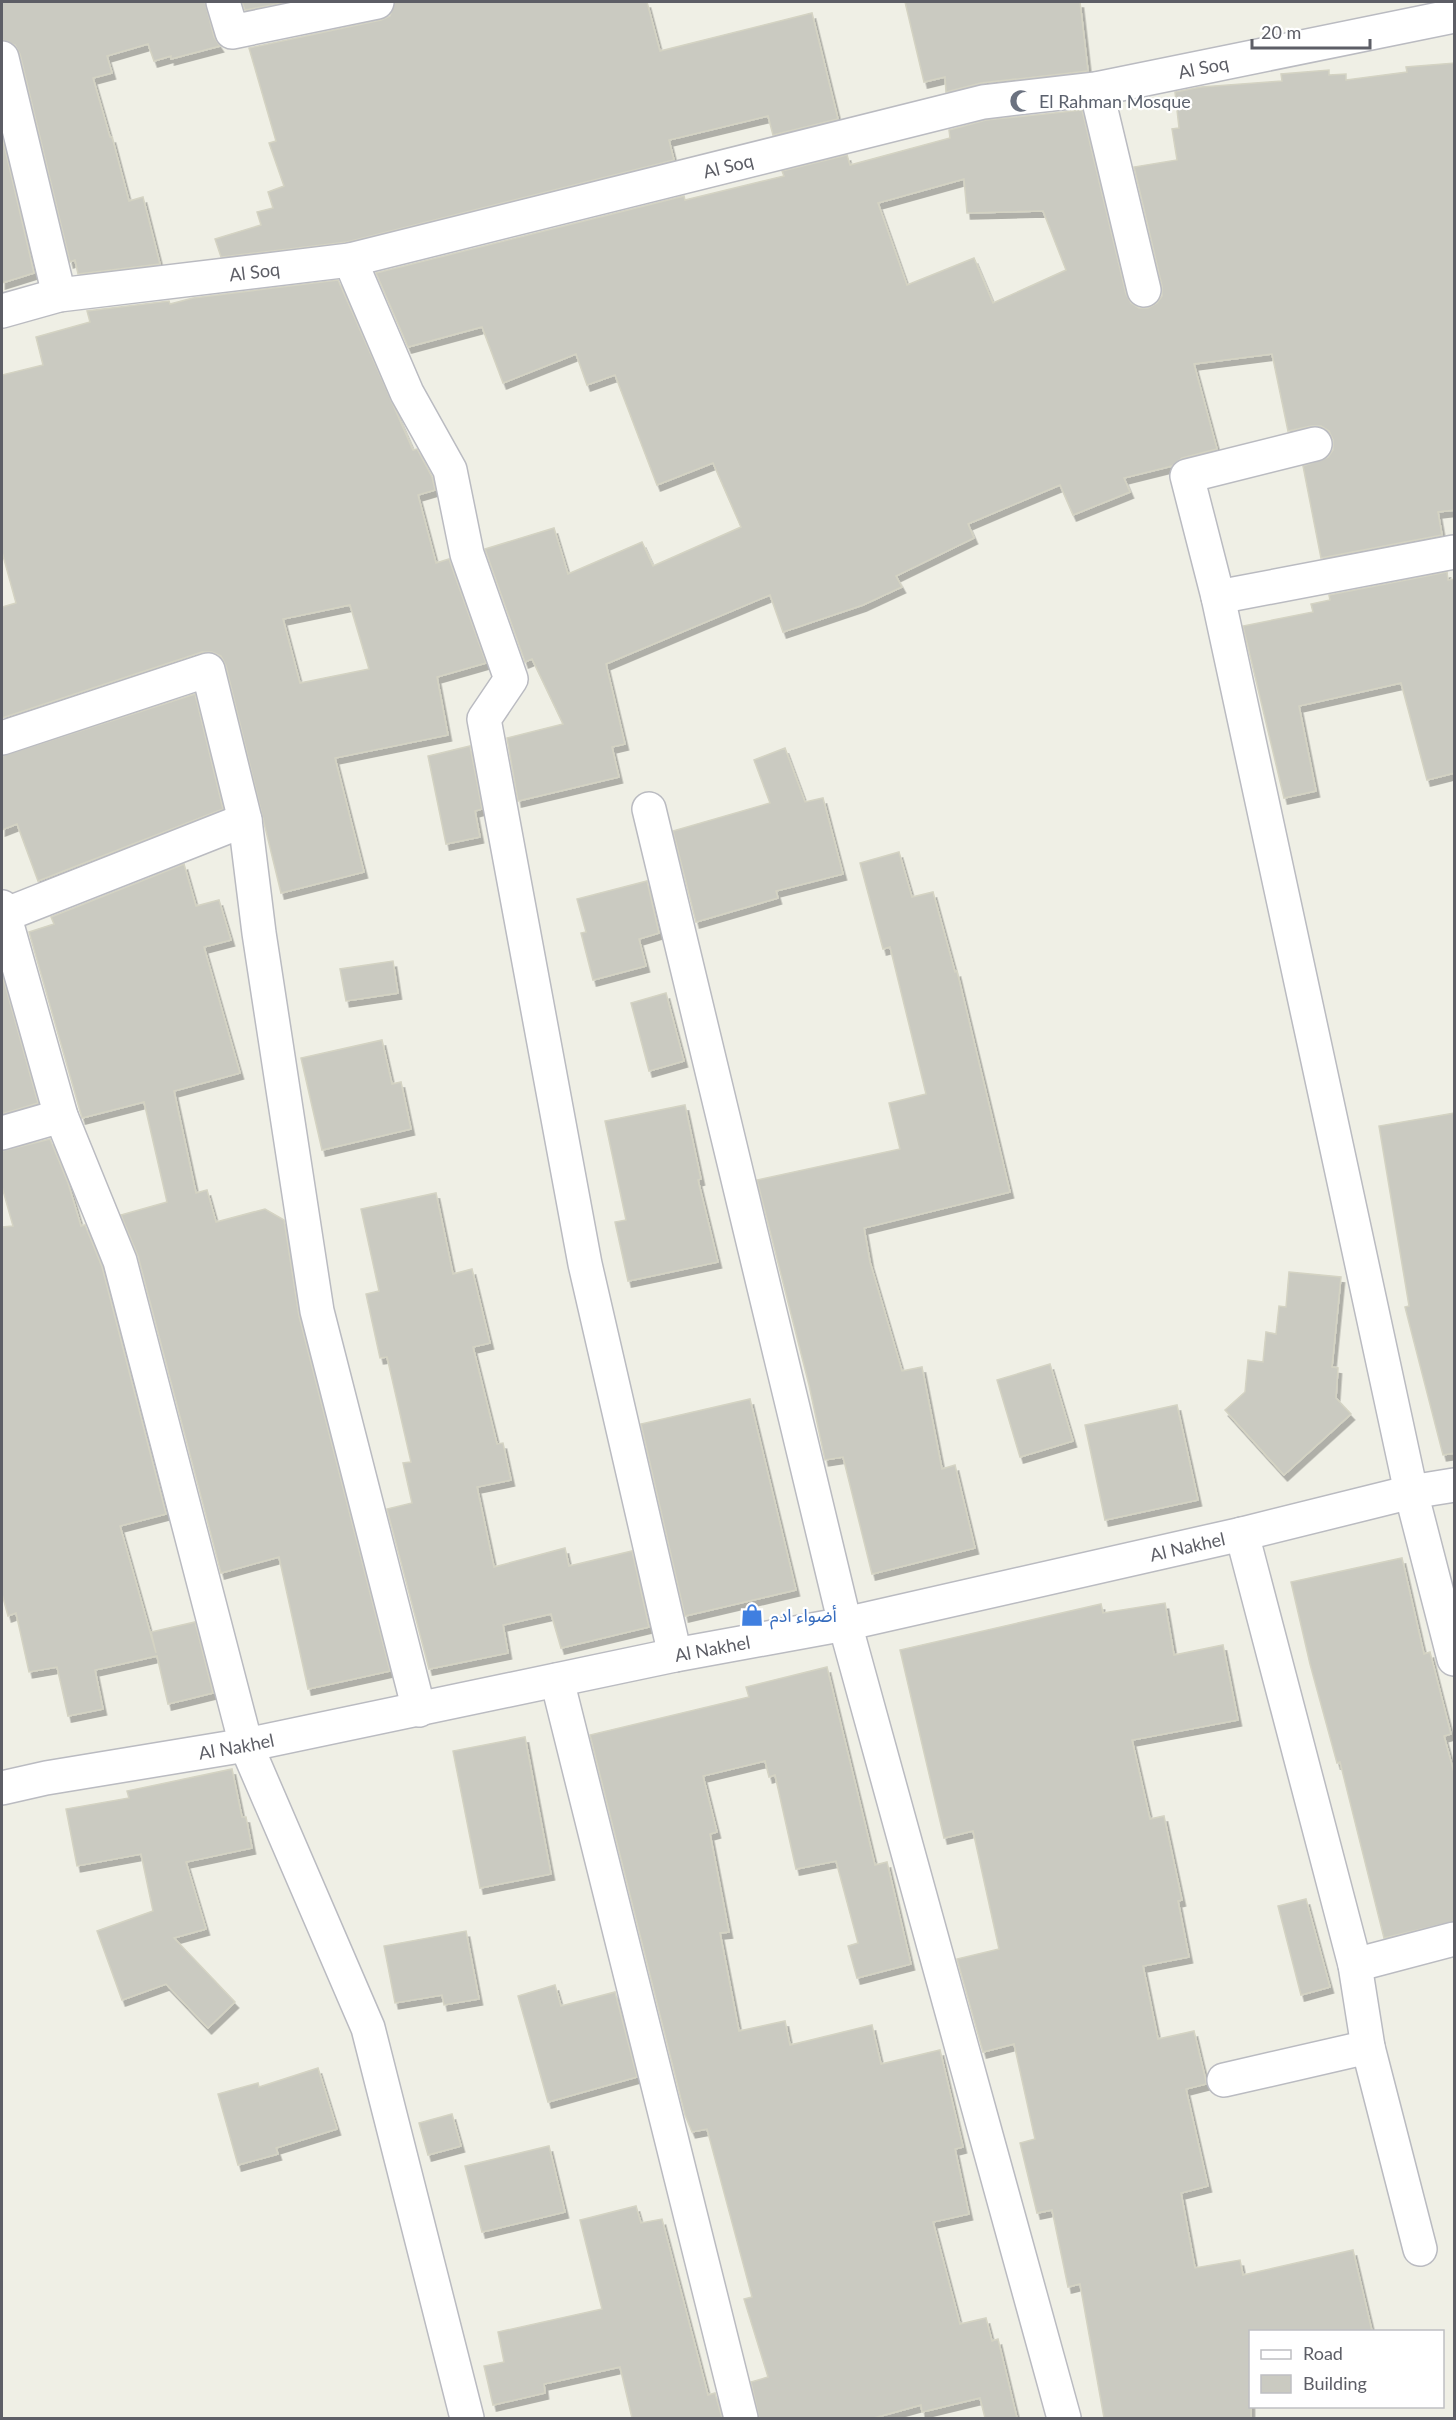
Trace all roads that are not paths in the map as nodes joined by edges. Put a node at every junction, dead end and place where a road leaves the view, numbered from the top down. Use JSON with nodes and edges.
{"nodes":[{"id":1,"x":223,"y":2,"type":"edge"},
{"id":2,"x":377,"y":2,"type":"edge"},
{"id":3,"x":1455,"y":16,"type":"edge"},
{"id":4,"x":2,"y":58,"type":"edge"},
{"id":5,"x":1096,"y":89,"type":"junction"},
{"id":6,"x":350,"y":260,"type":"junction"},
{"id":7,"x":1144,"y":290,"type":"dead end"},
{"id":8,"x":59,"y":295,"type":"junction"},
{"id":9,"x":2,"y":311,"type":"edge"},
{"id":10,"x":1315,"y":444,"type":"dead end"},
{"id":11,"x":1455,"y":552,"type":"edge"},
{"id":12,"x":1218,"y":597,"type":"junction"},
{"id":13,"x":2,"y":738,"type":"edge"},
{"id":14,"x":649,"y":808,"type":"dead end"},
{"id":15,"x":245,"y":820,"type":"junction"},
{"id":16,"x":2,"y":913,"type":"edge"},
{"id":17,"x":61,"y":1116,"type":"junction"},
{"id":18,"x":2,"y":1134,"type":"edge"},
{"id":19,"x":1455,"y":1485,"type":"edge"},
{"id":20,"x":1411,"y":1492,"type":"junction"},
{"id":21,"x":1242,"y":1534,"type":"junction"},
{"id":22,"x":845,"y":1624,"type":"junction"},
{"id":23,"x":675,"y":1655,"type":"junction"},
{"id":24,"x":1455,"y":1659,"type":"edge"},
{"id":25,"x":557,"y":1680,"type":"junction"},
{"id":26,"x":419,"y":1710,"type":"junction"},
{"id":27,"x":246,"y":1745,"type":"junction"},
{"id":28,"x":2,"y":1788,"type":"edge"},
{"id":29,"x":1455,"y":1939,"type":"edge"},
{"id":30,"x":1355,"y":1965,"type":"junction"},
{"id":31,"x":1368,"y":2047,"type":"junction"},
{"id":32,"x":1224,"y":2080,"type":"dead end"},
{"id":33,"x":1420,"y":2249,"type":"dead end"},
{"id":34,"x":467,"y":2418,"type":"edge"},
{"id":35,"x":741,"y":2418,"type":"edge"},
{"id":36,"x":1064,"y":2418,"type":"edge"}],
"edges":[{"from":1,"to":2,"type":"street"},
{"from":3,"to":5,"type":"street","name":"Al Soq"},
{"from":4,"to":8,"type":"street"},
{"from":5,"to":6,"type":"street","name":"Al Soq"},
{"from":5,"to":7,"type":"street"},
{"from":6,"to":8,"type":"street","name":"Al Soq"},
{"from":6,"to":23,"type":"street"},
{"from":8,"to":9,"type":"street","name":"Al Soq"},
{"from":10,"to":12,"type":"street"},
{"from":11,"to":12,"type":"street"},
{"from":12,"to":20,"type":"street"},
{"from":13,"to":15,"type":"street"},
{"from":14,"to":22,"type":"street"},
{"from":15,"to":16,"type":"street"},
{"from":15,"to":26,"type":"street"},
{"from":16,"to":17,"type":"street"},
{"from":17,"to":18,"type":"street"},
{"from":17,"to":27,"type":"street"},
{"from":19,"to":20,"type":"street","name":"Al Nakhel"},
{"from":20,"to":21,"type":"street","name":"Al Nakhel"},
{"from":20,"to":24,"type":"street"},
{"from":21,"to":22,"type":"street","name":"Al Nakhel"},
{"from":21,"to":30,"type":"street"},
{"from":22,"to":23,"type":"street","name":"Al Nakhel"},
{"from":22,"to":36,"type":"street"},
{"from":23,"to":25,"type":"street","name":"Al Nakhel"},
{"from":25,"to":26,"type":"street","name":"Al Nakhel"},
{"from":25,"to":35,"type":"street"},
{"from":26,"to":27,"type":"street","name":"Al Nakhel"},
{"from":27,"to":28,"type":"street","name":"Al Nakhel"},
{"from":27,"to":34,"type":"street"},
{"from":29,"to":30,"type":"street"},
{"from":30,"to":31,"type":"street"},
{"from":31,"to":32,"type":"street"},
{"from":31,"to":33,"type":"street"}]}
